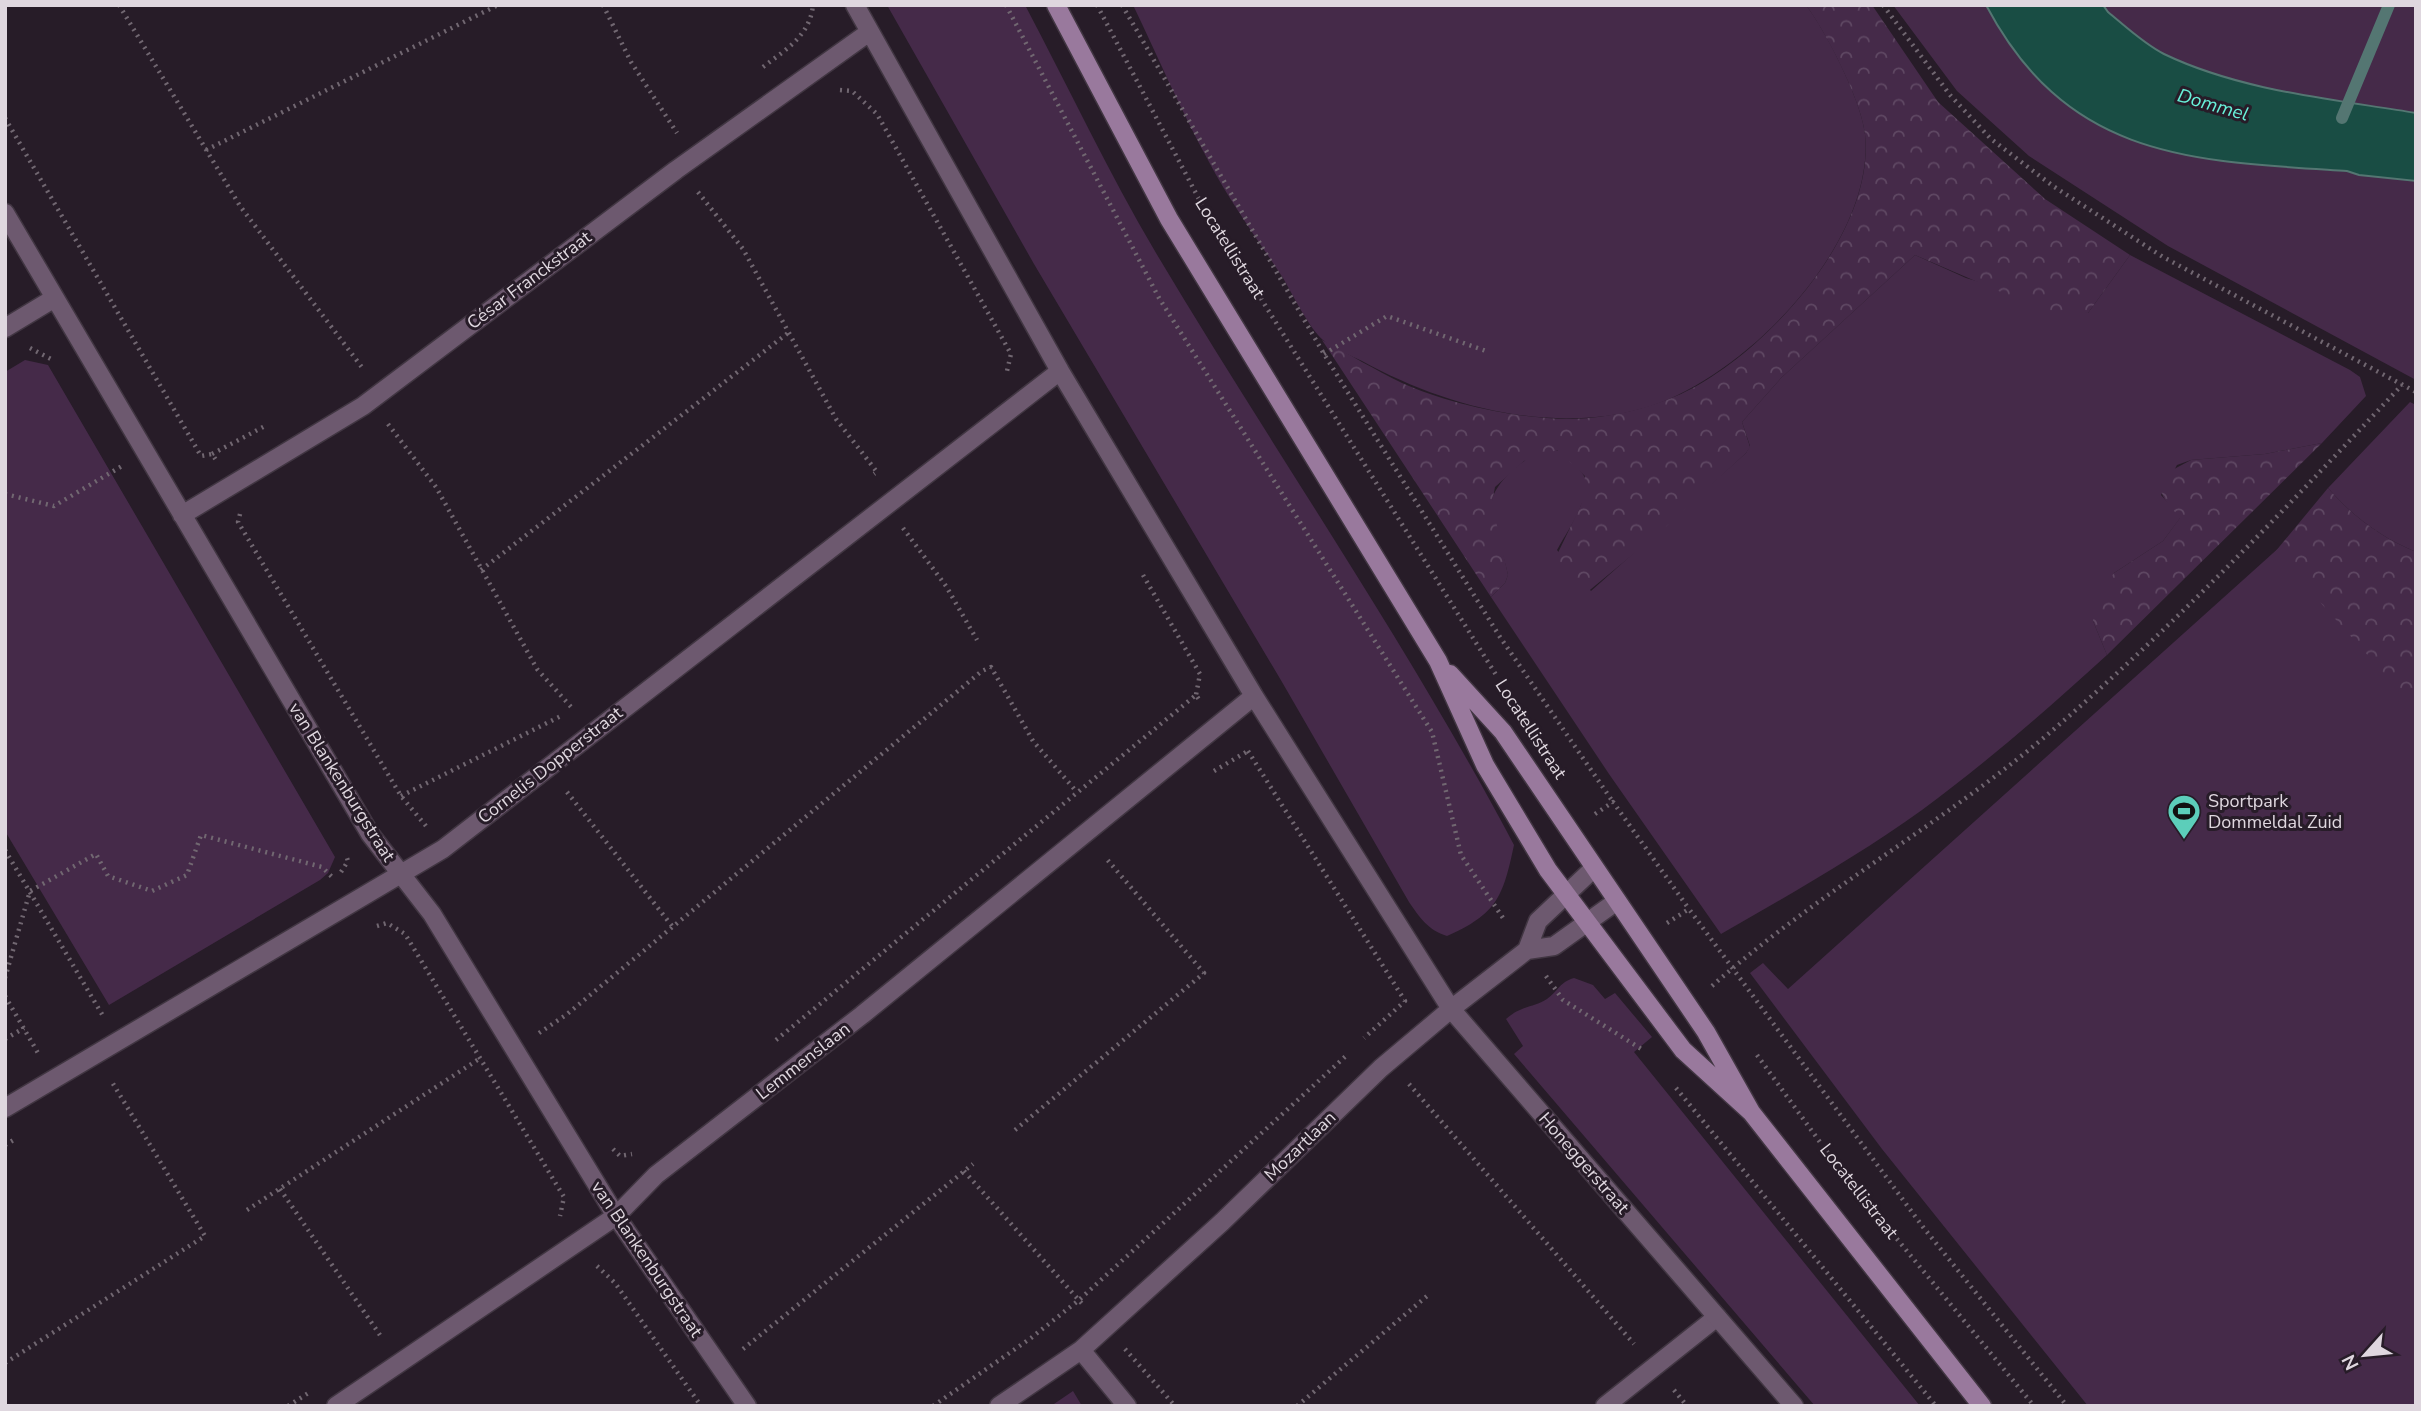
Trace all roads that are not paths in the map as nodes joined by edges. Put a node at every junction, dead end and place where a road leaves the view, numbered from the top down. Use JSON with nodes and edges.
{"nodes":[{"id":1,"x":855,"y":5,"type":"edge"},
{"id":2,"x":1056,"y":5,"type":"edge"},
{"id":3,"x":868,"y":33,"type":"junction"},
{"id":4,"x":5,"y":213,"type":"edge"},
{"id":5,"x":53,"y":299,"type":"junction"},
{"id":6,"x":5,"y":328,"type":"edge"},
{"id":7,"x":1060,"y":371,"type":"junction"},
{"id":8,"x":182,"y":515,"type":"junction"},
{"id":9,"x":1438,"y":662,"type":"junction"},
{"id":10,"x":1254,"y":696,"type":"junction"},
{"id":11,"x":1593,"y":869,"type":"junction"},
{"id":12,"x":400,"y":874,"type":"junction"},
{"id":13,"x":1564,"y":893,"type":"junction"},
{"id":14,"x":1617,"y":901,"type":"junction"},
{"id":15,"x":1587,"y":924,"type":"junction"},
{"id":16,"x":1527,"y":950,"type":"junction"},
{"id":17,"x":1451,"y":1009,"type":"junction"},
{"id":18,"x":5,"y":1108,"type":"edge"},
{"id":19,"x":1751,"y":1112,"type":"junction"},
{"id":20,"x":616,"y":1216,"type":"junction"},
{"id":21,"x":1717,"y":1317,"type":"junction"},
{"id":22,"x":1081,"y":1350,"type":"junction"},
{"id":23,"x":336,"y":1406,"type":"edge"},
{"id":24,"x":747,"y":1406,"type":"edge"},
{"id":25,"x":999,"y":1406,"type":"edge"},
{"id":26,"x":1127,"y":1406,"type":"edge"},
{"id":27,"x":1605,"y":1406,"type":"edge"},
{"id":28,"x":1794,"y":1406,"type":"edge"},
{"id":29,"x":1982,"y":1406,"type":"edge"}],
"edges":[{"from":1,"to":3,"type":"street"},
{"from":2,"to":9,"type":"main road","name":"Locatellistraat"},
{"from":3,"to":7,"type":"street"},
{"from":3,"to":8,"type":"street","name":"César Franckstraat"},
{"from":4,"to":5,"type":"street","name":"van Blankenburgstraat"},
{"from":5,"to":6,"type":"street"},
{"from":5,"to":8,"type":"street","name":"van Blankenburgstraat"},
{"from":7,"to":10,"type":"street"},
{"from":7,"to":12,"type":"street","name":"Cornelis Dopperstraat"},
{"from":8,"to":12,"type":"street","name":"van Blankenburgstraat"},
{"from":9,"to":11,"type":"main road","name":"Locatellistraat"},
{"from":9,"to":13,"type":"main road","name":"Locatellistraat"},
{"from":10,"to":17,"type":"street"},
{"from":10,"to":20,"type":"street","name":"Lemmenslaan"},
{"from":11,"to":13,"type":"street","name":"Mozartlaan"},
{"from":11,"to":14,"type":"main road","name":"Locatellistraat"},
{"from":12,"to":18,"type":"street","name":"Cornelis Dopperstraat"},
{"from":12,"to":20,"type":"street","name":"van Blankenburgstraat"},
{"from":13,"to":15,"type":"main road","name":"Locatellistraat"},
{"from":13,"to":16,"type":"street","name":"Mozartlaan"},
{"from":14,"to":15,"type":"street","name":"Mozartlaan"},
{"from":14,"to":19,"type":"main road","name":"Locatellistraat"},
{"from":15,"to":16,"type":"street","name":"Mozartlaan"},
{"from":15,"to":19,"type":"main road","name":"Locatellistraat"},
{"from":16,"to":17,"type":"street","name":"Mozartlaan"},
{"from":17,"to":21,"type":"street","name":"Honeggerstraat"},
{"from":17,"to":22,"type":"street","name":"Mozartlaan"},
{"from":19,"to":29,"type":"main road","name":"Locatellistraat"},
{"from":20,"to":23,"type":"street","name":"Lemmenslaan"},
{"from":20,"to":24,"type":"street","name":"van Blankenburgstraat"},
{"from":21,"to":27,"type":"street"},
{"from":21,"to":28,"type":"street","name":"Honeggerstraat"},
{"from":22,"to":25,"type":"street","name":"Mozartlaan"},
{"from":22,"to":26,"type":"street"}]}
